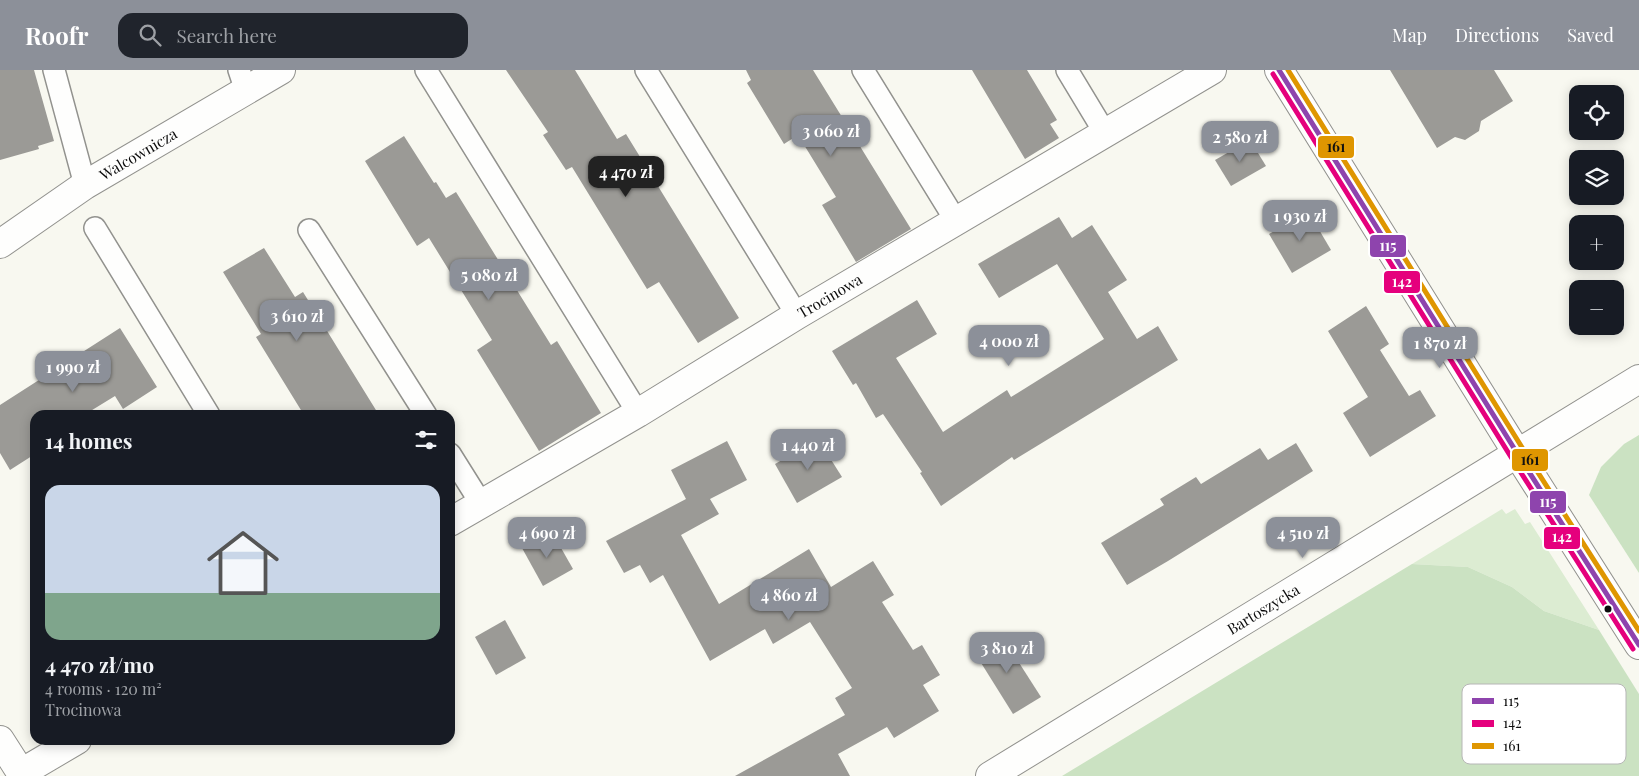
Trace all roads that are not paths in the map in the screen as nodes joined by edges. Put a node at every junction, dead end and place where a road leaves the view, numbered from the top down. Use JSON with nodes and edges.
{"nodes":[{"id":1,"x":54,"y":70,"type":"edge"},
{"id":2,"x":281,"y":70,"type":"edge"},
{"id":3,"x":426,"y":70,"type":"edge"},
{"id":4,"x":646,"y":70,"type":"edge"},
{"id":5,"x":863,"y":70,"type":"edge"},
{"id":6,"x":1067,"y":70,"type":"edge"},
{"id":7,"x":1212,"y":70,"type":"edge"},
{"id":8,"x":1279,"y":70,"type":"edge"},
{"id":9,"x":243,"y":80,"type":"edge"},
{"id":10,"x":1105,"y":133,"type":"junction"},
{"id":11,"x":85,"y":184,"type":"junction"},
{"id":12,"x":956,"y":221,"type":"junction"},
{"id":13,"x":95,"y":228,"type":"dead end"},
{"id":14,"x":309,"y":230,"type":"dead end"},
{"id":15,"x":0,"y":244,"type":"edge"},
{"id":16,"x":797,"y":315,"type":"junction"},
{"id":17,"x":1639,"y":378,"type":"edge"},
{"id":18,"x":206,"y":410,"type":"edge"},
{"id":19,"x":423,"y":410,"type":"edge"},
{"id":20,"x":638,"y":413,"type":"junction"},
{"id":21,"x":1517,"y":453,"type":"junction"},
{"id":22,"x":455,"y":462,"type":"edge"},
{"id":23,"x":482,"y":504,"type":"junction"},
{"id":24,"x":455,"y":519,"type":"edge"},
{"id":25,"x":1639,"y":645,"type":"edge"},
{"id":26,"x":0,"y":740,"type":"edge"},
{"id":27,"x":69,"y":745,"type":"edge"},
{"id":28,"x":22,"y":774,"type":"edge"},
{"id":29,"x":990,"y":776,"type":"edge"}],
"edges":[{"from":1,"to":11,"type":"lane"},
{"from":2,"to":9,"type":"street","name":"Walcownicza"},
{"from":3,"to":20,"type":"lane"},
{"from":4,"to":16,"type":"lane"},
{"from":5,"to":12,"type":"lane"},
{"from":6,"to":10,"type":"lane"},
{"from":7,"to":10,"type":"street","name":"Trocinowa"},
{"from":8,"to":21,"type":"street"},
{"from":9,"to":11,"type":"street","name":"Walcownicza"},
{"from":10,"to":12,"type":"street","name":"Trocinowa"},
{"from":11,"to":15,"type":"street","name":"Walcownicza"},
{"from":12,"to":16,"type":"street","name":"Trocinowa"},
{"from":13,"to":18,"type":"lane"},
{"from":14,"to":19,"type":"lane"},
{"from":16,"to":20,"type":"street","name":"Trocinowa"},
{"from":17,"to":21,"type":"street","name":"Bartoszycka"},
{"from":20,"to":23,"type":"street","name":"Trocinowa"},
{"from":21,"to":25,"type":"street"},
{"from":21,"to":29,"type":"street","name":"Bartoszycka"},
{"from":22,"to":23,"type":"lane"},
{"from":23,"to":24,"type":"street","name":"Trocinowa"},
{"from":26,"to":28,"type":"street"},
{"from":27,"to":28,"type":"street"}]}
